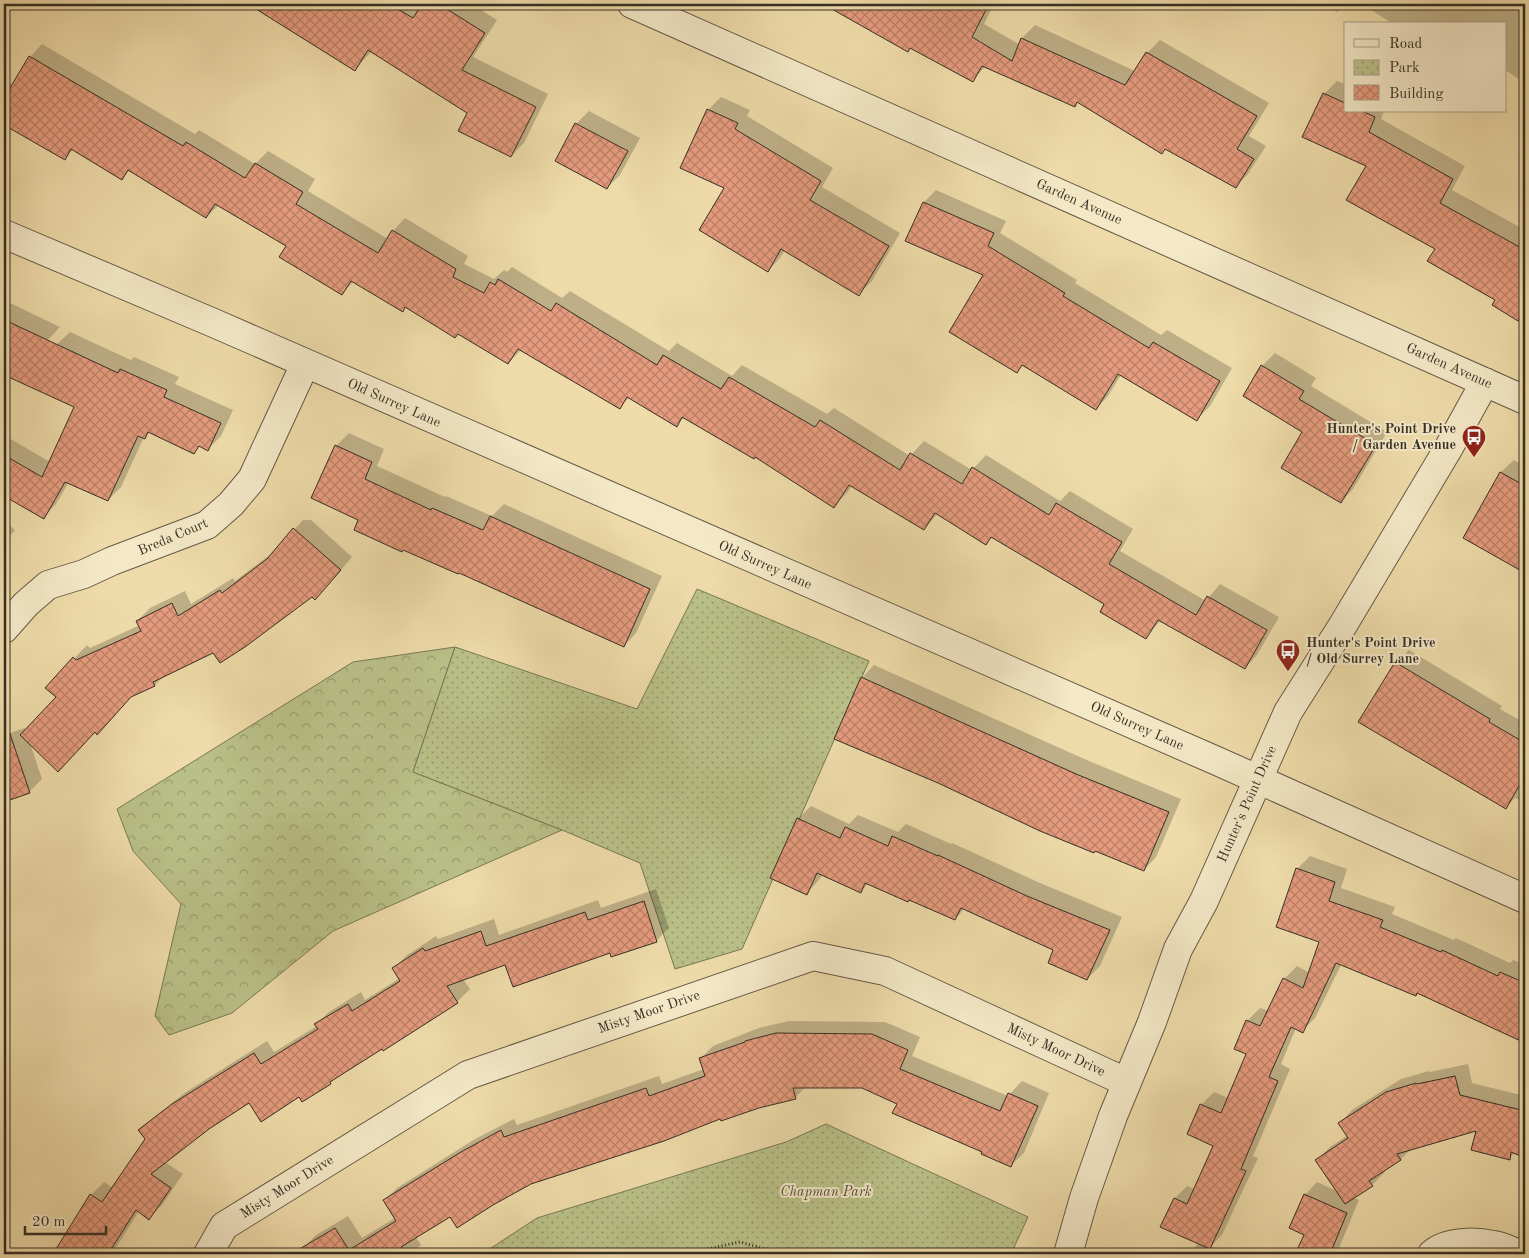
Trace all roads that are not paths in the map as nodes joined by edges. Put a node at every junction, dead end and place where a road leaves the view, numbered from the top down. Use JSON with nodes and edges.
{"nodes":[{"id":1,"x":632,"y":4,"type":"edge"},
{"id":2,"x":4,"y":234,"type":"edge"},
{"id":3,"x":305,"y":364,"type":"junction"},
{"id":4,"x":1485,"y":382,"type":"junction"},
{"id":5,"x":1525,"y":400,"type":"edge"},
{"id":6,"x":4,"y":629,"type":"edge"},
{"id":7,"x":1258,"y":780,"type":"junction"},
{"id":8,"x":1525,"y":899,"type":"edge"},
{"id":9,"x":1126,"y":1082,"type":"junction"},
{"id":10,"x":208,"y":1254,"type":"edge"},
{"id":11,"x":1068,"y":1254,"type":"edge"},
{"id":12,"x":1432,"y":1254,"type":"edge"},
{"id":13,"x":1519,"y":1254,"type":"edge"}],
"edges":[{"from":1,"to":4,"type":"street","name":"Garden Avenue"},
{"from":2,"to":3,"type":"street","name":"Old Surrey Lane"},
{"from":3,"to":6,"type":"street","name":"Breda Court"},
{"from":3,"to":7,"type":"street","name":"Old Surrey Lane"},
{"from":4,"to":5,"type":"street","name":"Garden Avenue"},
{"from":4,"to":7,"type":"street","name":"Hunter's Point Drive"},
{"from":7,"to":8,"type":"street","name":"Old Surrey Lane"},
{"from":7,"to":9,"type":"street","name":"Hunter's Point Drive"},
{"from":9,"to":10,"type":"street","name":"Misty Moor Drive"},
{"from":9,"to":11,"type":"street","name":"Hunter's Point Drive"},
{"from":12,"to":13,"type":"street"}]}
